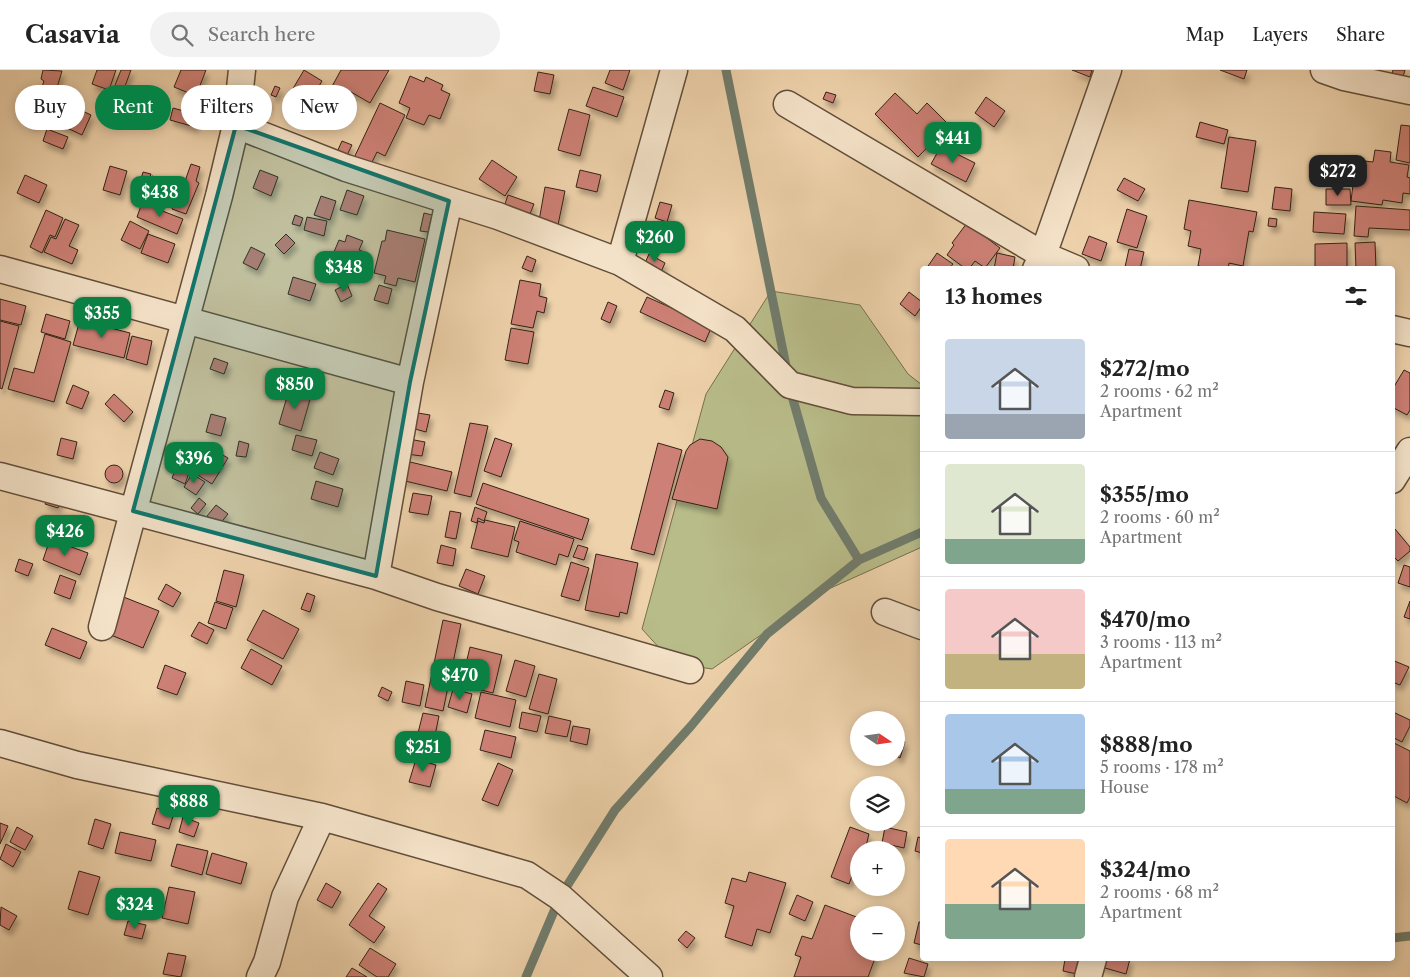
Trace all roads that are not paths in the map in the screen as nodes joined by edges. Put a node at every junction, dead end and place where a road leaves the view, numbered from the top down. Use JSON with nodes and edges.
{"nodes":[{"id":1,"x":242,"y":70,"type":"edge"},
{"id":2,"x":674,"y":70,"type":"edge"},
{"id":3,"x":1108,"y":70,"type":"edge"},
{"id":4,"x":1324,"y":70,"type":"edge"},
{"id":5,"x":240,"y":85,"type":"edge"},
{"id":6,"x":1410,"y":91,"type":"edge"},
{"id":7,"x":787,"y":104,"type":"dead end"},
{"id":8,"x":235,"y":130,"type":"edge"},
{"id":9,"x":249,"y":130,"type":"edge"},
{"id":10,"x":449,"y":201,"type":"junction"},
{"id":11,"x":620,"y":262,"type":"junction"},
{"id":12,"x":1039,"y":262,"type":"edge"},
{"id":13,"x":1060,"y":266,"type":"edge"},
{"id":14,"x":0,"y":268,"type":"edge"},
{"id":15,"x":186,"y":321,"type":"junction"},
{"id":16,"x":1395,"y":330,"type":"edge"},
{"id":17,"x":1410,"y":333,"type":"edge"},
{"id":18,"x":410,"y":382,"type":"junction"},
{"id":19,"x":920,"y":402,"type":"edge"},
{"id":20,"x":1410,"y":451,"type":"edge"},
{"id":21,"x":1395,"y":475,"type":"edge"},
{"id":22,"x":0,"y":476,"type":"edge"},
{"id":23,"x":133,"y":511,"type":"junction"},
{"id":24,"x":376,"y":576,"type":"junction"},
{"id":25,"x":885,"y":612,"type":"dead end"},
{"id":26,"x":920,"y":625,"type":"edge"},
{"id":27,"x":102,"y":627,"type":"dead end"},
{"id":28,"x":690,"y":670,"type":"dead end"},
{"id":29,"x":0,"y":743,"type":"edge"},
{"id":30,"x":322,"y":817,"type":"junction"},
{"id":31,"x":1092,"y":961,"type":"edge"},
{"id":32,"x":260,"y":977,"type":"edge"},
{"id":33,"x":648,"y":977,"type":"edge"},
{"id":34,"x":1088,"y":977,"type":"edge"}],
"edges":[{"from":1,"to":5,"type":"street"},
{"from":2,"to":11,"type":"street"},
{"from":3,"to":12,"type":"street"},
{"from":4,"to":6,"type":"street"},
{"from":7,"to":12,"type":"street"},
{"from":8,"to":15,"type":"street"},
{"from":9,"to":10,"type":"street"},
{"from":10,"to":11,"type":"street"},
{"from":10,"to":18,"type":"street"},
{"from":11,"to":19,"type":"street"},
{"from":12,"to":13,"type":"street"},
{"from":14,"to":15,"type":"street"},
{"from":15,"to":18,"type":"street"},
{"from":15,"to":23,"type":"street"},
{"from":16,"to":17,"type":"street"},
{"from":18,"to":24,"type":"street"},
{"from":20,"to":21,"type":"street"},
{"from":22,"to":23,"type":"street"},
{"from":23,"to":24,"type":"street"},
{"from":23,"to":27,"type":"street"},
{"from":24,"to":28,"type":"street"},
{"from":25,"to":26,"type":"street"},
{"from":29,"to":30,"type":"street"},
{"from":30,"to":32,"type":"street"},
{"from":30,"to":33,"type":"street"},
{"from":31,"to":34,"type":"street"}]}
